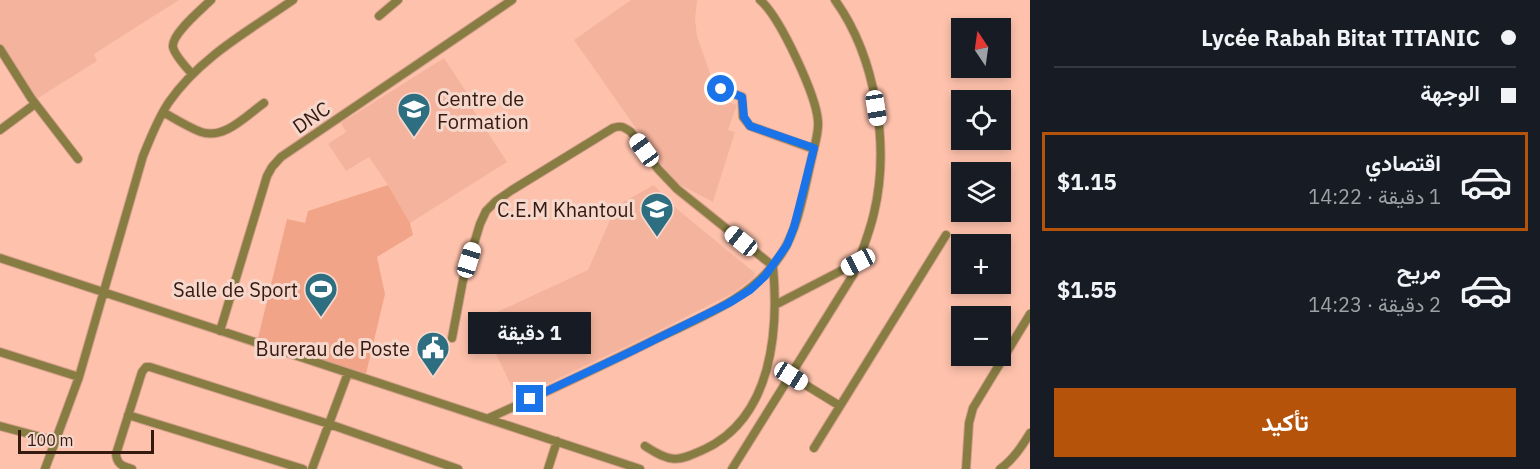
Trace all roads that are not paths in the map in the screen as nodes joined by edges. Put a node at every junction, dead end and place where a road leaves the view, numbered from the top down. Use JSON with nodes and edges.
{"nodes":[{"id":1,"x":211,"y":0,"type":"edge"},
{"id":2,"x":293,"y":0,"type":"edge"},
{"id":3,"x":398,"y":0,"type":"edge"},
{"id":4,"x":512,"y":0,"type":"edge"},
{"id":5,"x":760,"y":0,"type":"edge"},
{"id":6,"x":835,"y":0,"type":"edge"},
{"id":7,"x":379,"y":16,"type":"dead end"},
{"id":8,"x":0,"y":49,"type":"edge"},
{"id":9,"x":192,"y":74,"type":"junction"},
{"id":10,"x":721,"y":89,"type":"dead end"},
{"id":11,"x":264,"y":103,"type":"dead end"},
{"id":12,"x":35,"y":104,"type":"junction"},
{"id":13,"x":163,"y":112,"type":"junction"},
{"id":14,"x":0,"y":130,"type":"edge"},
{"id":15,"x":814,"y":148,"type":"junction"},
{"id":16,"x":78,"y":159,"type":"dead end"},
{"id":17,"x":946,"y":235,"type":"dead end"},
{"id":18,"x":0,"y":258,"type":"edge"},
{"id":19,"x":858,"y":262,"type":"junction"},
{"id":20,"x":773,"y":266,"type":"junction"},
{"id":21,"x":104,"y":293,"type":"junction"},
{"id":22,"x":775,"y":305,"type":"junction"},
{"id":23,"x":1030,"y":314,"type":"edge"},
{"id":24,"x":220,"y":331,"type":"junction"},
{"id":25,"x":453,"y":338,"type":"dead end"},
{"id":26,"x":0,"y":352,"type":"edge"},
{"id":27,"x":348,"y":373,"type":"junction"},
{"id":28,"x":791,"y":376,"type":"junction"},
{"id":29,"x":79,"y":377,"type":"junction"},
{"id":30,"x":840,"y":406,"type":"junction"},
{"id":31,"x":128,"y":415,"type":"junction"},
{"id":32,"x":489,"y":418,"type":"junction"},
{"id":33,"x":329,"y":424,"type":"junction"},
{"id":34,"x":0,"y":426,"type":"edge"},
{"id":35,"x":1030,"y":433,"type":"edge"},
{"id":36,"x":56,"y":441,"type":"junction"},
{"id":37,"x":556,"y":441,"type":"junction"},
{"id":38,"x":645,"y":446,"type":"dead end"},
{"id":39,"x":814,"y":448,"type":"dead end"},
{"id":40,"x":45,"y":469,"type":"edge"},
{"id":41,"x":132,"y":469,"type":"edge"},
{"id":42,"x":303,"y":469,"type":"edge"},
{"id":43,"x":312,"y":469,"type":"edge"},
{"id":44,"x":458,"y":469,"type":"edge"},
{"id":45,"x":548,"y":469,"type":"edge"},
{"id":46,"x":640,"y":469,"type":"edge"},
{"id":47,"x":732,"y":469,"type":"edge"},
{"id":48,"x":966,"y":469,"type":"edge"},
{"id":49,"x":1000,"y":469,"type":"edge"}],
"edges":[{"from":1,"to":9,"type":"street"},
{"from":2,"to":9,"type":"street"},
{"from":3,"to":7,"type":"street"},
{"from":4,"to":24,"type":"street","name":"DNC"},
{"from":5,"to":15,"type":"street"},
{"from":6,"to":19,"type":"street"},
{"from":8,"to":12,"type":"street"},
{"from":9,"to":13,"type":"street"},
{"from":10,"to":15,"type":"street"},
{"from":11,"to":13,"type":"street"},
{"from":12,"to":14,"type":"street"},
{"from":12,"to":16,"type":"street"},
{"from":13,"to":21,"type":"street"},
{"from":15,"to":20,"type":"street"},
{"from":17,"to":30,"type":"street"},
{"from":18,"to":21,"type":"street"},
{"from":19,"to":22,"type":"street"},
{"from":19,"to":28,"type":"street"},
{"from":20,"to":22,"type":"street"},
{"from":20,"to":25,"type":"street"},
{"from":20,"to":32,"type":"street"},
{"from":21,"to":24,"type":"street"},
{"from":21,"to":29,"type":"street"},
{"from":22,"to":38,"type":"street"},
{"from":23,"to":48,"type":"street"},
{"from":24,"to":27,"type":"street"},
{"from":26,"to":29,"type":"street"},
{"from":27,"to":32,"type":"street"},
{"from":27,"to":33,"type":"street"},
{"from":28,"to":30,"type":"street"},
{"from":28,"to":47,"type":"street"},
{"from":29,"to":36,"type":"street"},
{"from":30,"to":39,"type":"street"},
{"from":31,"to":33,"type":"street"},
{"from":31,"to":41,"type":"street"},
{"from":31,"to":42,"type":"street"},
{"from":32,"to":37,"type":"street"},
{"from":33,"to":43,"type":"street"},
{"from":33,"to":44,"type":"street"},
{"from":34,"to":36,"type":"street"},
{"from":35,"to":49,"type":"street"},
{"from":36,"to":40,"type":"street"},
{"from":37,"to":45,"type":"street"},
{"from":37,"to":46,"type":"street"}]}
